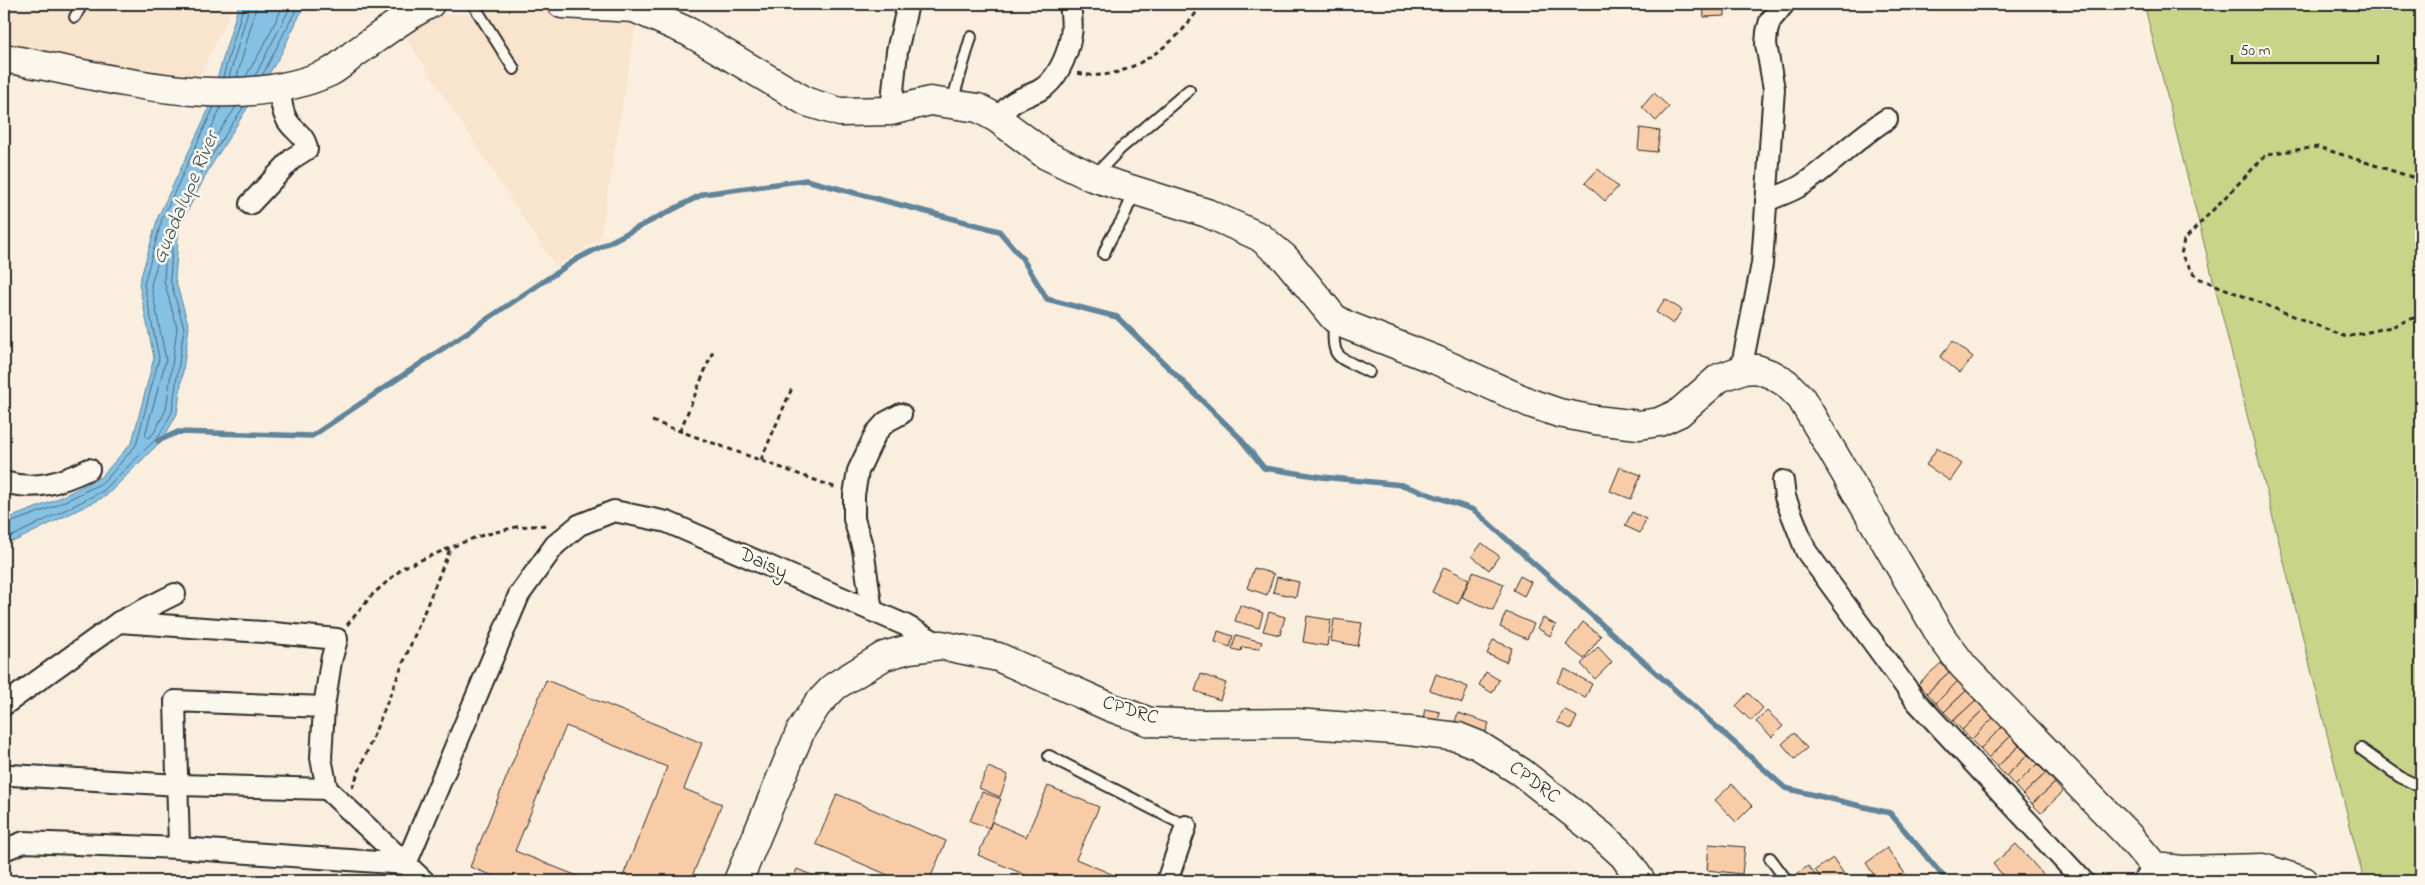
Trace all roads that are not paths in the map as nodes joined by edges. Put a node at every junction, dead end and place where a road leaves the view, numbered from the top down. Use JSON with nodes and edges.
{"nodes":[{"id":1,"x":82,"y":4,"type":"edge"},
{"id":2,"x":430,"y":4,"type":"edge"},
{"id":3,"x":473,"y":4,"type":"edge"},
{"id":4,"x":562,"y":4,"type":"edge"},
{"id":5,"x":908,"y":4,"type":"edge"},
{"id":6,"x":1070,"y":4,"type":"edge"},
{"id":7,"x":1784,"y":4,"type":"edge"},
{"id":8,"x":75,"y":17,"type":"dead end"},
{"id":9,"x":971,"y":37,"type":"dead end"},
{"id":10,"x":4,"y":58,"type":"edge"},
{"id":11,"x":514,"y":69,"type":"dead end"},
{"id":12,"x":274,"y":89,"type":"junction"},
{"id":13,"x":1189,"y":90,"type":"dead end"},
{"id":14,"x":952,"y":103,"type":"junction"},
{"id":15,"x":890,"y":111,"type":"junction"},
{"id":16,"x":998,"y":119,"type":"junction"},
{"id":17,"x":1887,"y":119,"type":"dead end"},
{"id":18,"x":1092,"y":177,"type":"junction"},
{"id":19,"x":1138,"y":190,"type":"junction"},
{"id":20,"x":1766,"y":201,"type":"junction"},
{"id":21,"x":250,"y":204,"type":"dead end"},
{"id":22,"x":1104,"y":254,"type":"dead end"},
{"id":23,"x":1334,"y":318,"type":"junction"},
{"id":24,"x":1741,"y":370,"type":"junction"},
{"id":25,"x":1369,"y":372,"type":"dead end"},
{"id":26,"x":901,"y":414,"type":"dead end"},
{"id":27,"x":89,"y":469,"type":"dead end"},
{"id":28,"x":1782,"y":480,"type":"dead end"},
{"id":29,"x":4,"y":482,"type":"edge"},
{"id":30,"x":175,"y":594,"type":"dead end"},
{"id":31,"x":872,"y":611,"type":"junction"},
{"id":32,"x":119,"y":622,"type":"junction"},
{"id":33,"x":941,"y":646,"type":"junction"},
{"id":34,"x":4,"y":704,"type":"edge"},
{"id":35,"x":324,"y":707,"type":"junction"},
{"id":36,"x":2361,"y":749,"type":"dead end"},
{"id":37,"x":1049,"y":756,"type":"dead end"},
{"id":38,"x":11,"y":776,"type":"dead end"},
{"id":39,"x":179,"y":785,"type":"junction"},
{"id":40,"x":2421,"y":787,"type":"edge"},
{"id":41,"x":327,"y":789,"type":"junction"},
{"id":42,"x":1186,"y":826,"type":"joint"},
{"id":43,"x":179,"y":848,"type":"junction"},
{"id":44,"x":4,"y":850,"type":"edge"},
{"id":45,"x":1770,"y":858,"type":"dead end"},
{"id":46,"x":406,"y":864,"type":"junction"},
{"id":47,"x":2149,"y":874,"type":"edge"},
{"id":48,"x":2232,"y":875,"type":"edge"},
{"id":49,"x":424,"y":881,"type":"edge"},
{"id":50,"x":738,"y":881,"type":"edge"},
{"id":51,"x":1167,"y":881,"type":"edge"},
{"id":52,"x":1641,"y":881,"type":"edge"},
{"id":53,"x":1787,"y":881,"type":"edge"},
{"id":54,"x":2083,"y":881,"type":"edge"},
{"id":55,"x":2304,"y":881,"type":"edge"}],
"edges":[{"from":1,"to":8,"type":"lane"},
{"from":2,"to":12,"type":"street"},
{"from":3,"to":11,"type":"lane"},
{"from":4,"to":15,"type":"street"},
{"from":5,"to":15,"type":"street"},
{"from":6,"to":16,"type":"street"},
{"from":7,"to":20,"type":"street"},
{"from":9,"to":14,"type":"lane"},
{"from":10,"to":12,"type":"street"},
{"from":12,"to":21,"type":"street"},
{"from":13,"to":18,"type":"lane"},
{"from":14,"to":15,"type":"street"},
{"from":14,"to":16,"type":"street"},
{"from":16,"to":18,"type":"street"},
{"from":17,"to":20,"type":"street"},
{"from":18,"to":19,"type":"street"},
{"from":19,"to":22,"type":"lane"},
{"from":19,"to":23,"type":"street"},
{"from":20,"to":24,"type":"street"},
{"from":23,"to":24,"type":"street"},
{"from":23,"to":25,"type":"lane"},
{"from":24,"to":47,"type":"street"},
{"from":26,"to":31,"type":"street"},
{"from":27,"to":29,"type":"street"},
{"from":28,"to":54,"type":"street"},
{"from":30,"to":32,"type":"street"},
{"from":31,"to":33,"type":"street","name":"Daisy"},
{"from":31,"to":46,"type":"street","name":"Daisy"},
{"from":32,"to":34,"type":"street"},
{"from":32,"to":35,"type":"street"},
{"from":33,"to":50,"type":"street","name":"CPDRC"},
{"from":33,"to":52,"type":"street","name":"CPDRC"},
{"from":35,"to":39,"type":"street"},
{"from":35,"to":41,"type":"street"},
{"from":36,"to":40,"type":"lane"},
{"from":37,"to":42,"type":"lane"},
{"from":38,"to":39,"type":"street"},
{"from":39,"to":41,"type":"street"},
{"from":39,"to":43,"type":"street"},
{"from":41,"to":46,"type":"street"},
{"from":42,"to":51,"type":"street"},
{"from":43,"to":44,"type":"street"},
{"from":43,"to":46,"type":"street"},
{"from":45,"to":53,"type":"lane"},
{"from":46,"to":49,"type":"street"},
{"from":47,"to":48,"type":"street"},
{"from":48,"to":55,"type":"street"}]}
